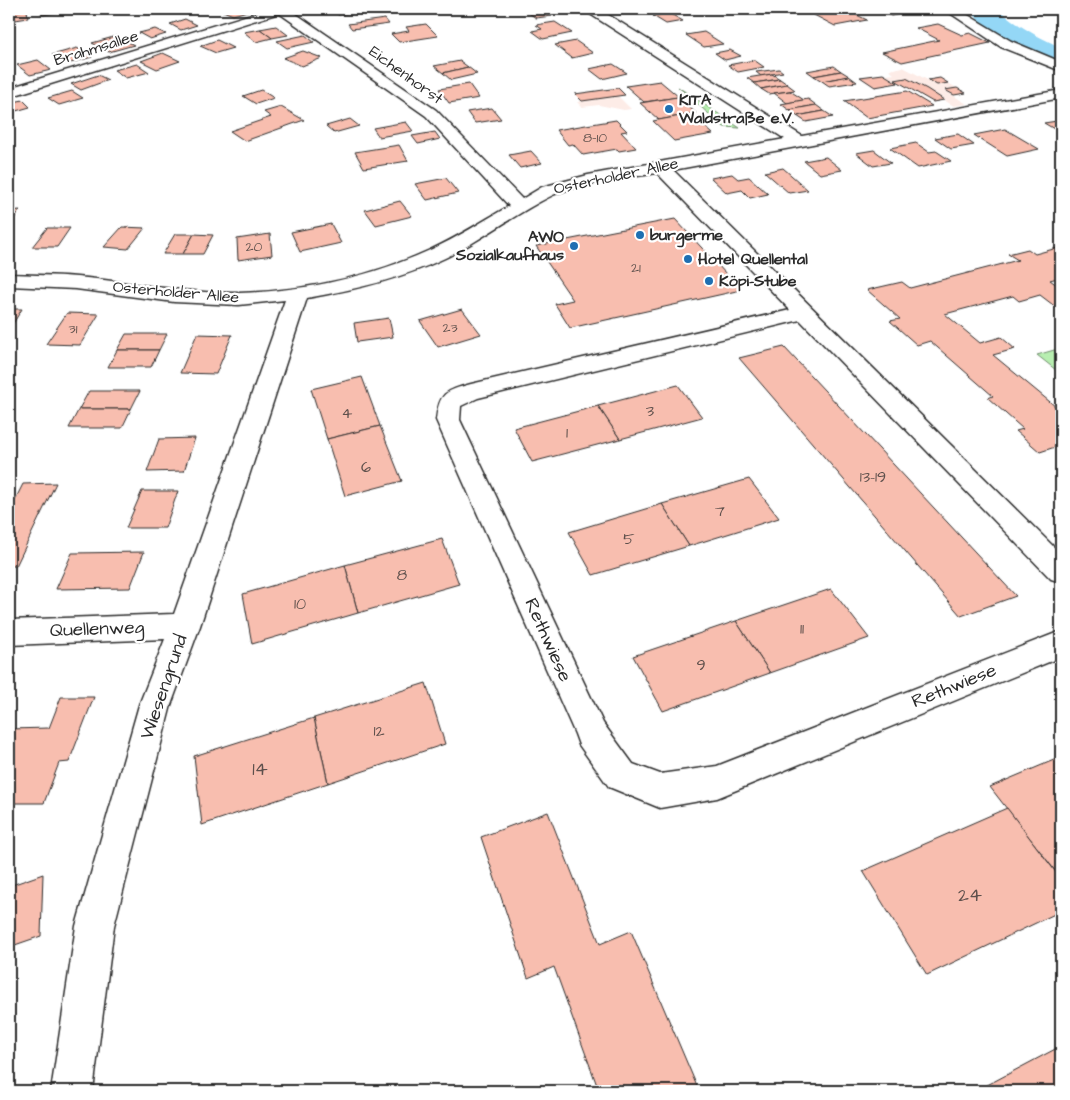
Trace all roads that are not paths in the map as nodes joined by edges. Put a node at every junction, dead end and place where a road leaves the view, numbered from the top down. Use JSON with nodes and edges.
{"nodes":[{"id":1,"x":280,"y":9,"type":"edge"},
{"id":2,"x":591,"y":9,"type":"edge"},
{"id":3,"x":950,"y":9,"type":"edge"},
{"id":4,"x":1061,"y":67,"type":"edge"},
{"id":5,"x":9,"y":93,"type":"edge"},
{"id":6,"x":1061,"y":94,"type":"edge"},
{"id":7,"x":799,"y":141,"type":"junction"},
{"id":8,"x":660,"y":166,"type":"junction"},
{"id":9,"x":519,"y":206,"type":"junction"},
{"id":10,"x":9,"y":280,"type":"edge"},
{"id":11,"x":298,"y":293,"type":"junction"},
{"id":12,"x":804,"y":313,"type":"junction"},
{"id":13,"x":1061,"y":571,"type":"edge"},
{"id":14,"x":185,"y":626,"type":"junction"},
{"id":15,"x":9,"y":632,"type":"edge"},
{"id":16,"x":1061,"y":644,"type":"edge"},
{"id":17,"x":72,"y":1091,"type":"edge"}],
"edges":[{"from":1,"to":5,"type":"street","name":"Brahmsallee"},
{"from":1,"to":9,"type":"street","name":"Eichenhorst"},
{"from":2,"to":7,"type":"street"},
{"from":3,"to":4,"type":"street"},
{"from":6,"to":7,"type":"street","name":"Osterholder Allee"},
{"from":7,"to":8,"type":"street","name":"Osterholder Allee"},
{"from":8,"to":9,"type":"street","name":"Osterholder Allee"},
{"from":8,"to":12,"type":"street"},
{"from":9,"to":11,"type":"street","name":"Osterholder Allee"},
{"from":10,"to":11,"type":"street","name":"Osterholder Allee"},
{"from":11,"to":14,"type":"street","name":"Wiesengrund"},
{"from":12,"to":13,"type":"street"},
{"from":12,"to":16,"type":"street","name":"Rethwiese"},
{"from":14,"to":15,"type":"street","name":"Quellenweg"},
{"from":14,"to":17,"type":"street","name":"Wiesengrund"}]}
